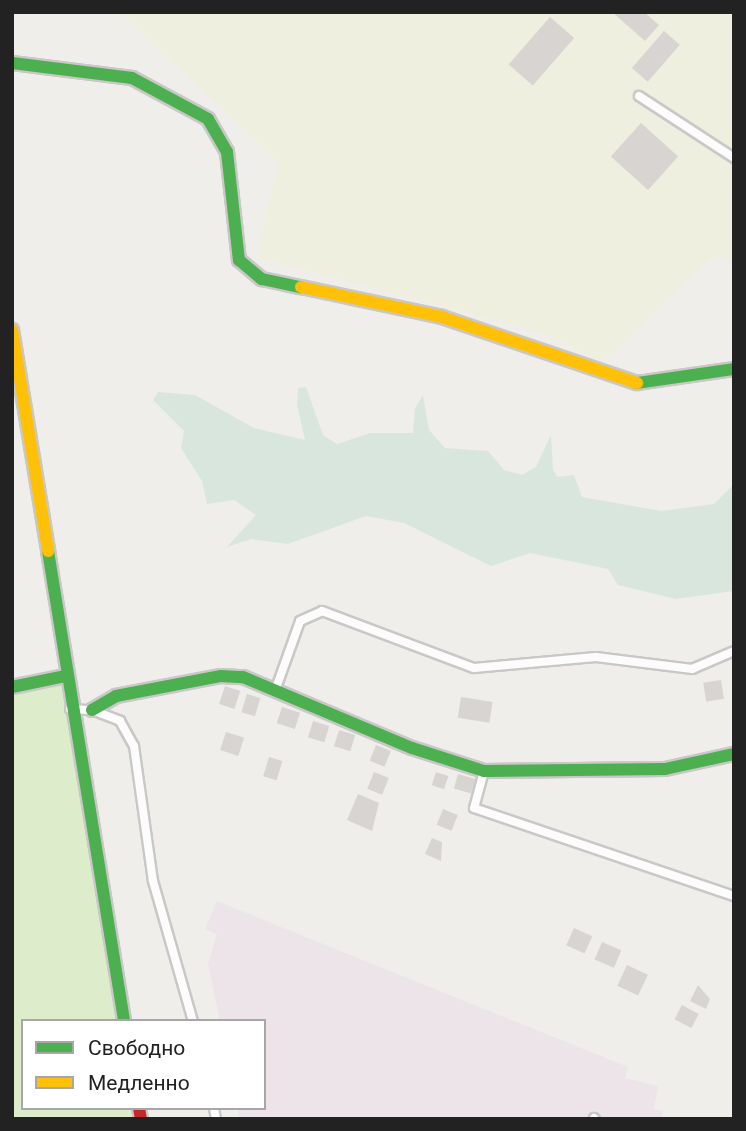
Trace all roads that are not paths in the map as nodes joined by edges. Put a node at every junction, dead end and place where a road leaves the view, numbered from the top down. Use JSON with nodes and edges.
{"nodes":[{"id":1,"x":12,"y":64,"type":"edge"},
{"id":2,"x":639,"y":96,"type":"dead end"},
{"id":3,"x":734,"y":158,"type":"edge"},
{"id":4,"x":12,"y":330,"type":"edge"},
{"id":5,"x":734,"y":369,"type":"edge"},
{"id":6,"x":734,"y":651,"type":"edge"},
{"id":7,"x":65,"y":676,"type":"junction"},
{"id":8,"x":12,"y":687,"type":"edge"},
{"id":9,"x":275,"y":691,"type":"junction"},
{"id":10,"x":70,"y":709,"type":"junction"},
{"id":11,"x":92,"y":710,"type":"junction"},
{"id":12,"x":734,"y":754,"type":"edge"},
{"id":13,"x":484,"y":771,"type":"junction"},
{"id":14,"x":734,"y":896,"type":"edge"},
{"id":15,"x":124,"y":1019,"type":"edge"},
{"id":16,"x":192,"y":1019,"type":"edge"}],
"edges":[{"from":1,"to":5,"type":"street"},
{"from":2,"to":3,"type":"street"},
{"from":4,"to":7,"type":"street"},
{"from":6,"to":9,"type":"street"},
{"from":7,"to":8,"type":"street"},
{"from":7,"to":10,"type":"street"},
{"from":9,"to":11,"type":"street"},
{"from":9,"to":13,"type":"street"},
{"from":10,"to":11,"type":"street"},
{"from":10,"to":15,"type":"street"},
{"from":11,"to":16,"type":"street"},
{"from":12,"to":13,"type":"street"},
{"from":13,"to":14,"type":"street"}]}
